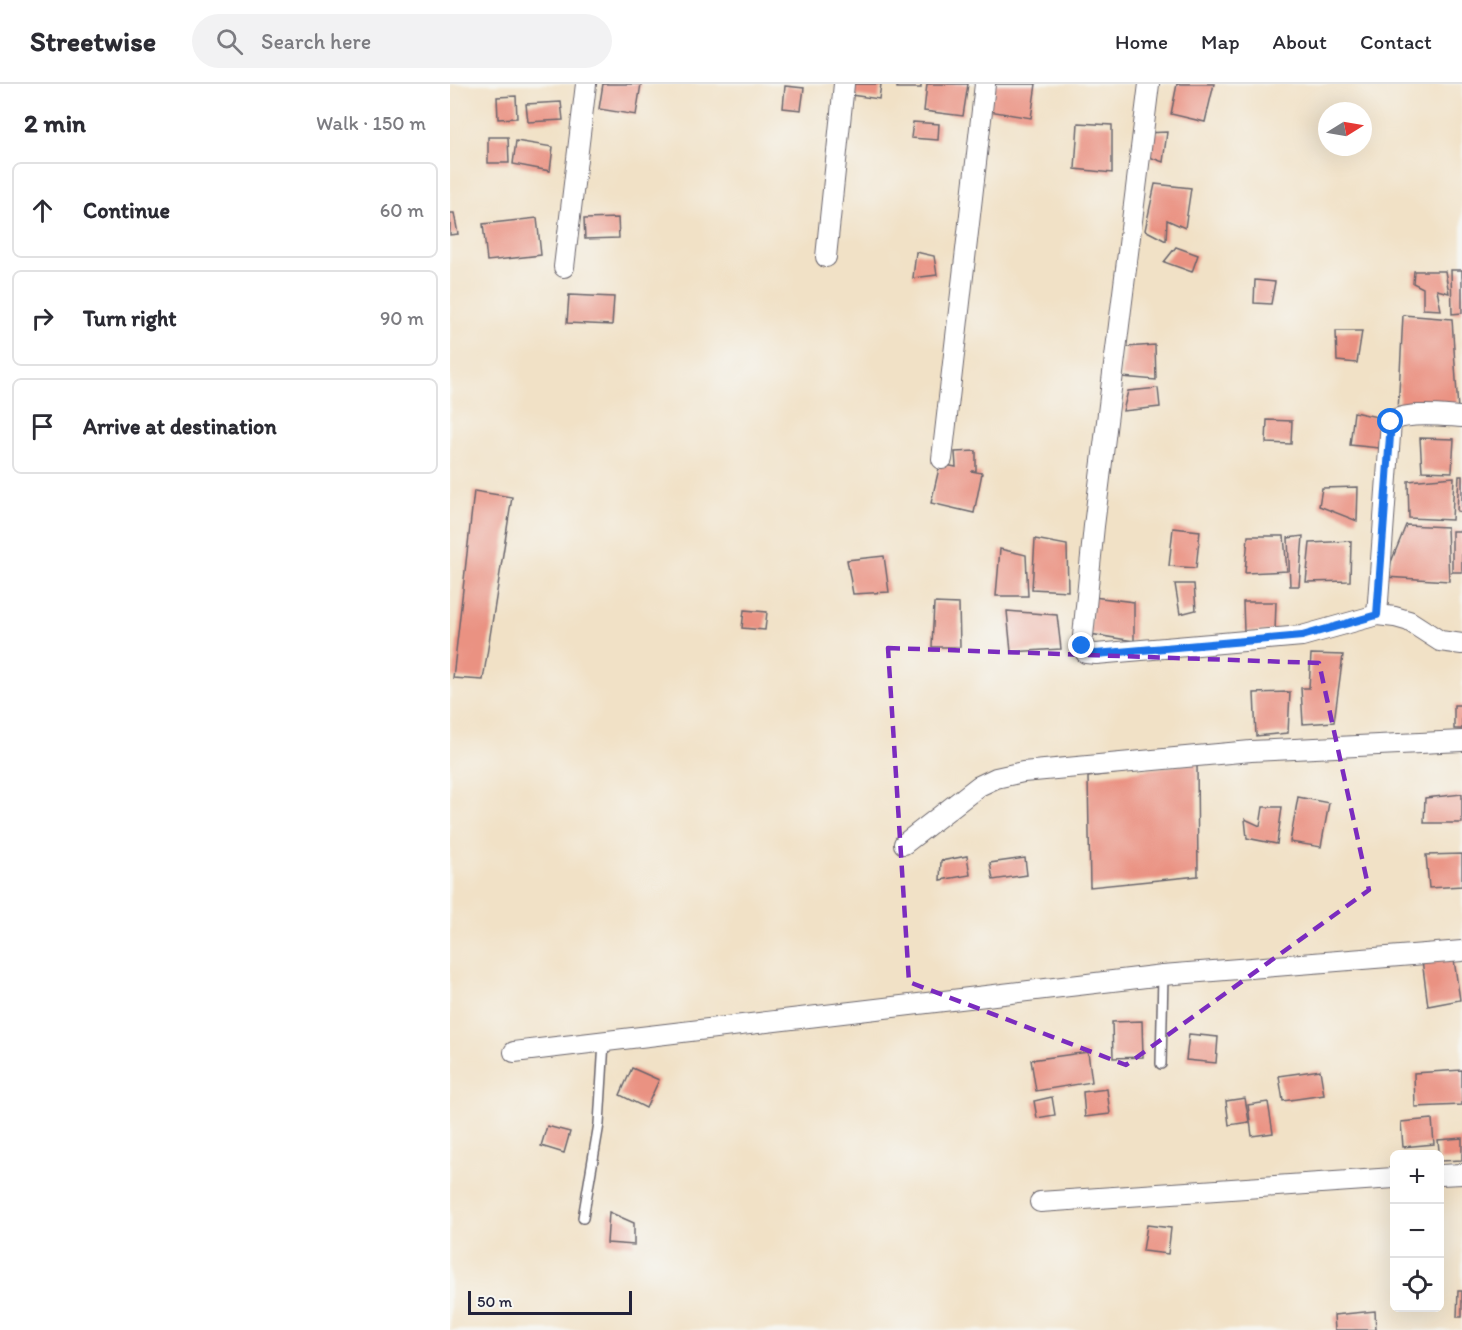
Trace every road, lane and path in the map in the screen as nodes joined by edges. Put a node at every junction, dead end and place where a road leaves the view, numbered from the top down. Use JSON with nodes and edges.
{"nodes":[{"id":1,"x":586,"y":84,"type":"edge"},
{"id":2,"x":844,"y":84,"type":"edge"},
{"id":3,"x":985,"y":84,"type":"edge"},
{"id":4,"x":1149,"y":84,"type":"edge"},
{"id":5,"x":826,"y":257,"type":"dead end"},
{"id":6,"x":564,"y":267,"type":"dead end"},
{"id":7,"x":1462,"y":417,"type":"edge"},
{"id":8,"x":942,"y":459,"type":"dead end"},
{"id":9,"x":1377,"y":615,"type":"junction"},
{"id":10,"x":1462,"y":644,"type":"edge"},
{"id":11,"x":1462,"y":741,"type":"edge"},
{"id":12,"x":904,"y":844,"type":"dead end"},
{"id":13,"x":1462,"y":951,"type":"edge"},
{"id":14,"x":1163,"y":975,"type":"junction"},
{"id":15,"x":604,"y":1042,"type":"junction"},
{"id":16,"x":514,"y":1052,"type":"dead end"},
{"id":17,"x":1161,"y":1064,"type":"dead end"},
{"id":18,"x":1462,"y":1174,"type":"edge"},
{"id":19,"x":1444,"y":1175,"type":"edge"},
{"id":20,"x":1390,"y":1178,"type":"edge"},
{"id":21,"x":1040,"y":1202,"type":"dead end"},
{"id":22,"x":583,"y":1218,"type":"dead end"}],
"edges":[{"from":1,"to":6,"type":"street"},
{"from":2,"to":5,"type":"street"},
{"from":3,"to":8,"type":"street"},
{"from":4,"to":9,"type":"street"},
{"from":7,"to":9,"type":"street"},
{"from":9,"to":10,"type":"street"},
{"from":11,"to":12,"type":"street"},
{"from":13,"to":14,"type":"street"},
{"from":14,"to":15,"type":"street"},
{"from":14,"to":17,"type":"lane"},
{"from":15,"to":16,"type":"street"},
{"from":15,"to":22,"type":"lane"},
{"from":18,"to":19,"type":"street"},
{"from":20,"to":21,"type":"street"}]}
